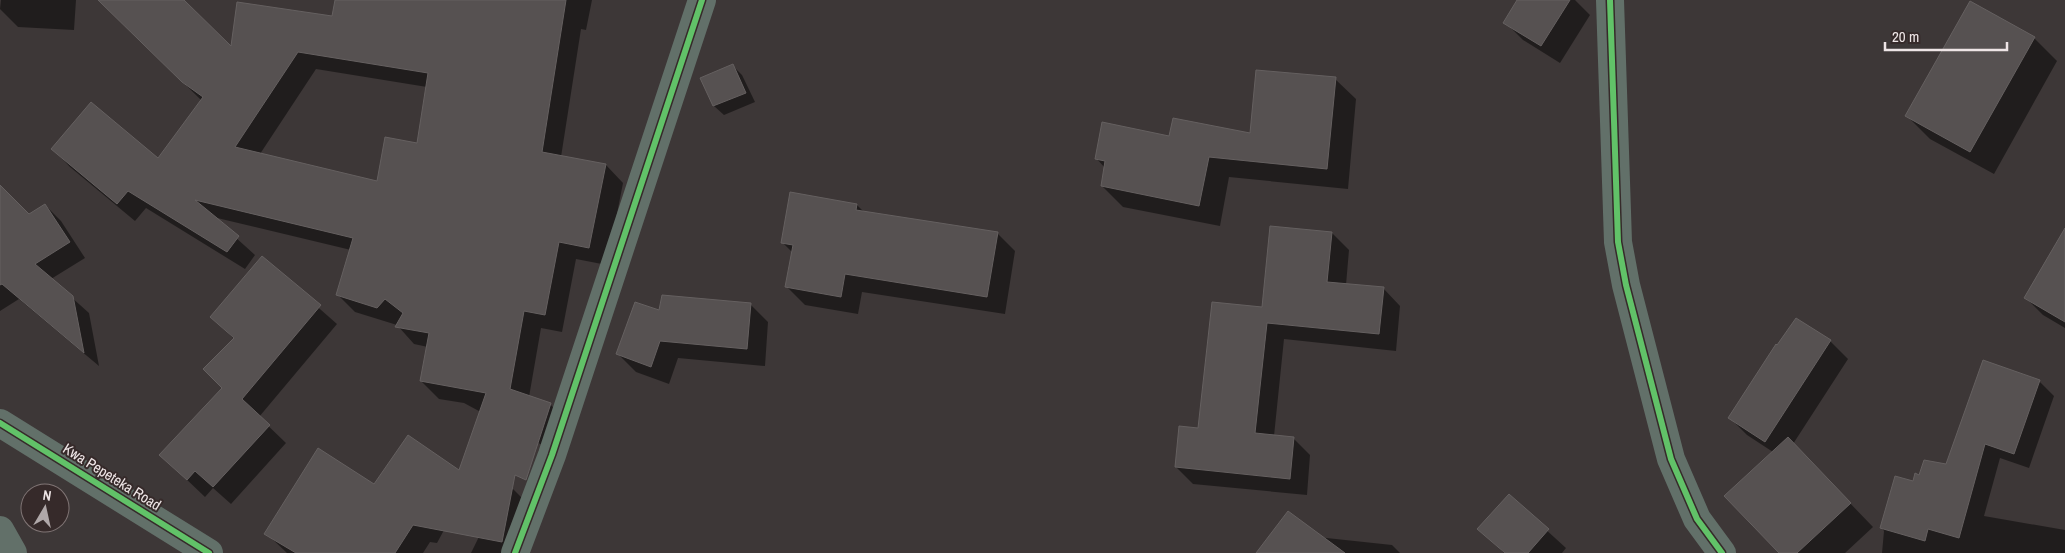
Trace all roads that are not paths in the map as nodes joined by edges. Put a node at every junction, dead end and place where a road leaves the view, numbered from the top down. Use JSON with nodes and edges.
{"nodes":[{"id":1,"x":702,"y":0,"type":"edge"},
{"id":2,"x":1610,"y":0,"type":"edge"},
{"id":3,"x":0,"y":423,"type":"edge"},
{"id":4,"x":0,"y":530,"type":"edge"},
{"id":5,"x":13,"y":553,"type":"edge"},
{"id":6,"x":209,"y":553,"type":"edge"},
{"id":7,"x":515,"y":553,"type":"edge"},
{"id":8,"x":1722,"y":553,"type":"edge"}],
"edges":[{"from":1,"to":7,"type":"street"},
{"from":2,"to":8,"type":"street"},
{"from":3,"to":6,"type":"street","name":"Kwa Pepeteka Road"},
{"from":4,"to":5,"type":"street"}]}
